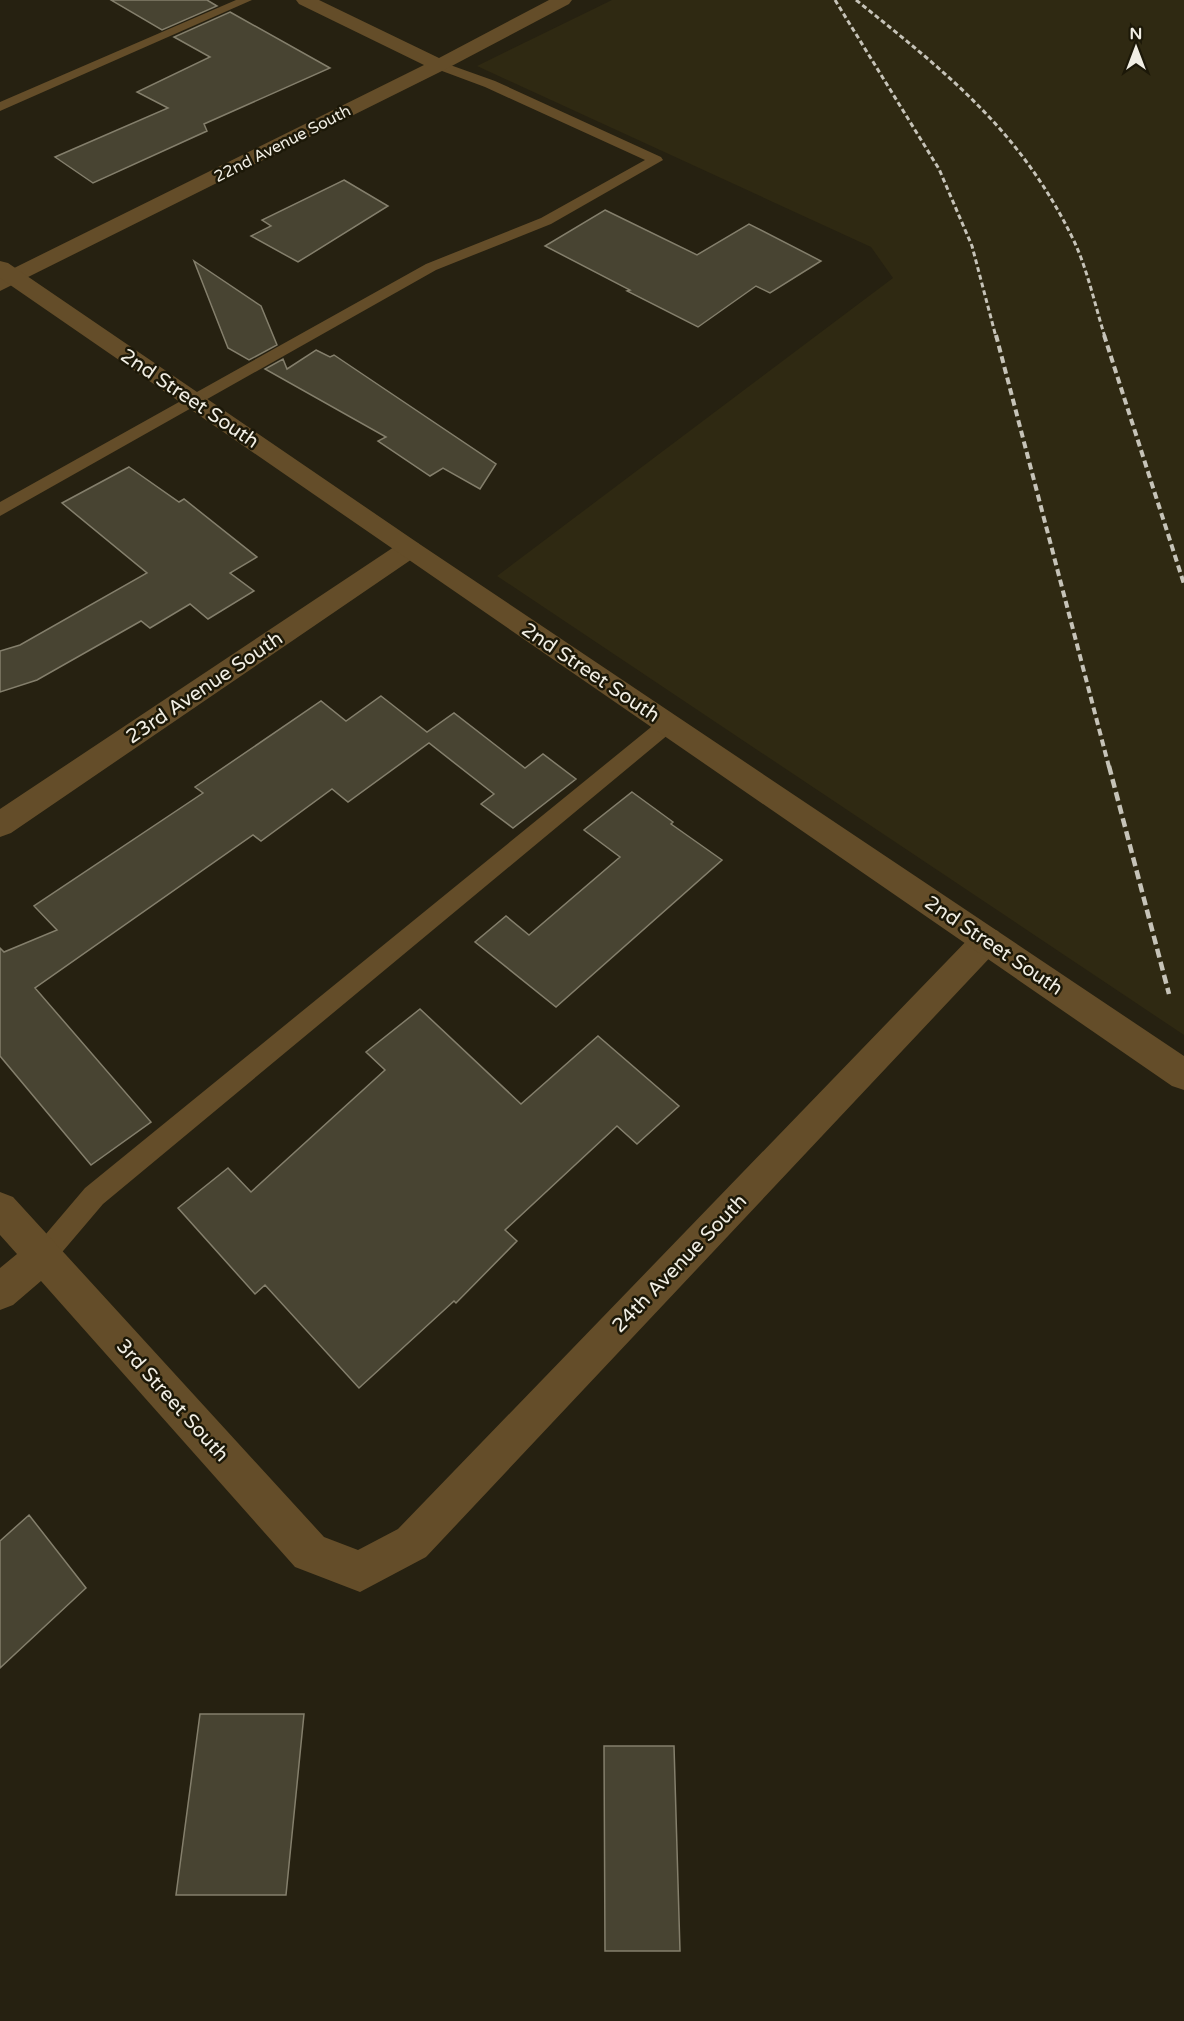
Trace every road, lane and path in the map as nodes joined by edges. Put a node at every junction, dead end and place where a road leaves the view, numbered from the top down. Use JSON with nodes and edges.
{"nodes":[{"id":1,"x":246,"y":0,"type":"edge"},
{"id":2,"x":305,"y":0,"type":"edge"},
{"id":3,"x":563,"y":0,"type":"edge"},
{"id":4,"x":439,"y":65,"type":"junction"},
{"id":5,"x":0,"y":107,"type":"edge"},
{"id":6,"x":4,"y":276,"type":"edge"},
{"id":7,"x":195,"y":400,"type":"junction"},
{"id":8,"x":0,"y":510,"type":"edge"},
{"id":9,"x":409,"y":549,"type":"junction"},
{"id":10,"x":668,"y":724,"type":"junction"},
{"id":11,"x":0,"y":825,"type":"edge"},
{"id":12,"x":987,"y":940,"type":"junction"},
{"id":13,"x":1184,"y":1075,"type":"edge"},
{"id":14,"x":0,"y":1209,"type":"edge"},
{"id":15,"x":43,"y":1256,"type":"junction"},
{"id":16,"x":0,"y":1292,"type":"edge"},
{"id":17,"x":360,"y":1571,"type":"joint"}],
"edges":[{"from":1,"to":5,"type":"lane"},
{"from":2,"to":4,"type":"street"},
{"from":3,"to":4,"type":"street","name":"22nd Avenue South"},
{"from":4,"to":6,"type":"street","name":"22nd Avenue South"},
{"from":4,"to":7,"type":"lane"},
{"from":6,"to":7,"type":"street","name":"2nd Street South"},
{"from":7,"to":8,"type":"lane"},
{"from":7,"to":9,"type":"street","name":"2nd Street South"},
{"from":9,"to":10,"type":"street","name":"2nd Street South"},
{"from":9,"to":11,"type":"street","name":"23rd Avenue South"},
{"from":10,"to":12,"type":"street","name":"2nd Street South"},
{"from":10,"to":15,"type":"lane"},
{"from":12,"to":13,"type":"street","name":"2nd Street South"},
{"from":12,"to":17,"type":"street","name":"24th Avenue South"},
{"from":14,"to":15,"type":"street","name":"3rd Street South"},
{"from":15,"to":16,"type":"street"},
{"from":15,"to":17,"type":"street","name":"3rd Street South"}]}
